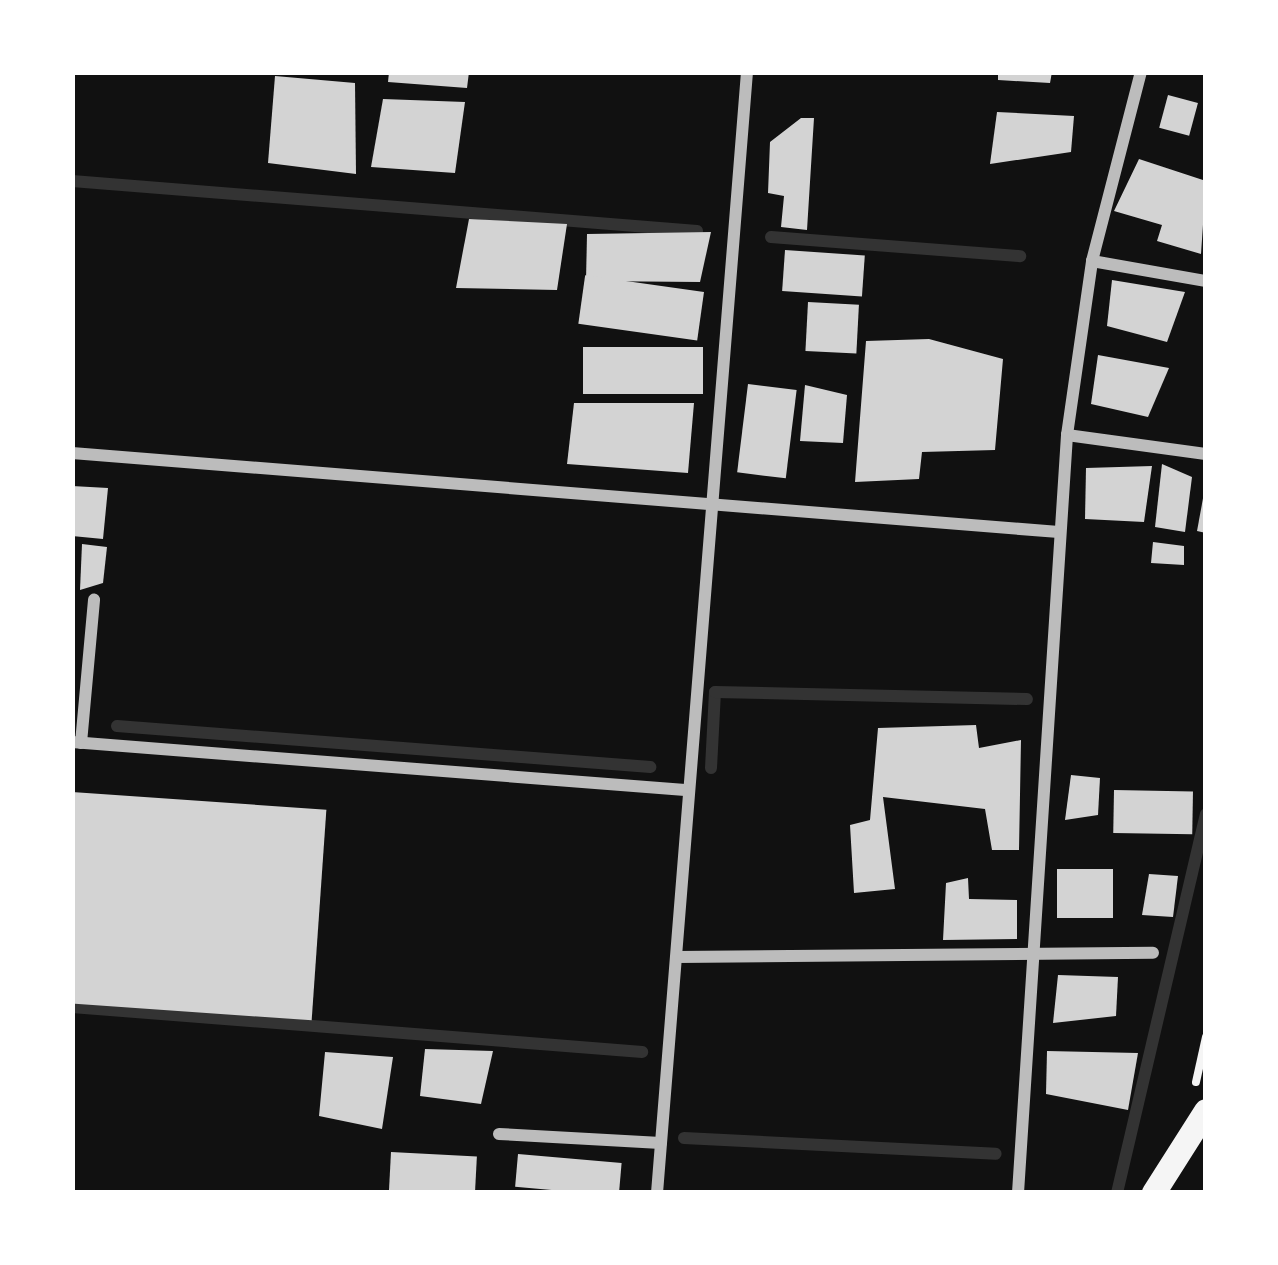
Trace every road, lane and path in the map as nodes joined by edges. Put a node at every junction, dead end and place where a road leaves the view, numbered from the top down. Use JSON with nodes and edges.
{"nodes":[{"id":1,"x":747,"y":72,"type":"edge"},
{"id":2,"x":1141,"y":72,"type":"edge"},
{"id":3,"x":1091,"y":261,"type":"junction"},
{"id":4,"x":1206,"y":281,"type":"edge"},
{"id":5,"x":1067,"y":435,"type":"junction"},
{"id":6,"x":72,"y":453,"type":"edge"},
{"id":7,"x":1206,"y":454,"type":"edge"},
{"id":8,"x":712,"y":499,"type":"junction"},
{"id":9,"x":1059,"y":532,"type":"junction"},
{"id":10,"x":94,"y":600,"type":"dead end"},
{"id":11,"x":77,"y":743,"type":"edge"},
{"id":12,"x":685,"y":790,"type":"junction"},
{"id":13,"x":1153,"y":953,"type":"dead end"},
{"id":14,"x":1033,"y":955,"type":"junction"},
{"id":15,"x":676,"y":957,"type":"junction"},
{"id":16,"x":1206,"y":1112,"type":"edge"},
{"id":17,"x":499,"y":1134,"type":"dead end"},
{"id":18,"x":662,"y":1143,"type":"junction"},
{"id":19,"x":657,"y":1193,"type":"edge"},
{"id":20,"x":1018,"y":1193,"type":"edge"},
{"id":21,"x":1154,"y":1193,"type":"edge"}],
"edges":[{"from":1,"to":8,"type":"street"},
{"from":2,"to":3,"type":"street"},
{"from":3,"to":4,"type":"street"},
{"from":3,"to":5,"type":"street"},
{"from":5,"to":7,"type":"street"},
{"from":5,"to":9,"type":"street"},
{"from":6,"to":8,"type":"street"},
{"from":8,"to":9,"type":"street"},
{"from":8,"to":12,"type":"street"},
{"from":9,"to":14,"type":"street"},
{"from":10,"to":11,"type":"street"},
{"from":11,"to":12,"type":"street"},
{"from":12,"to":15,"type":"street"},
{"from":13,"to":14,"type":"street"},
{"from":14,"to":15,"type":"street"},
{"from":14,"to":20,"type":"street"},
{"from":15,"to":18,"type":"street"},
{"from":16,"to":21,"type":"main road"},
{"from":17,"to":18,"type":"street"},
{"from":18,"to":19,"type":"street"}]}
